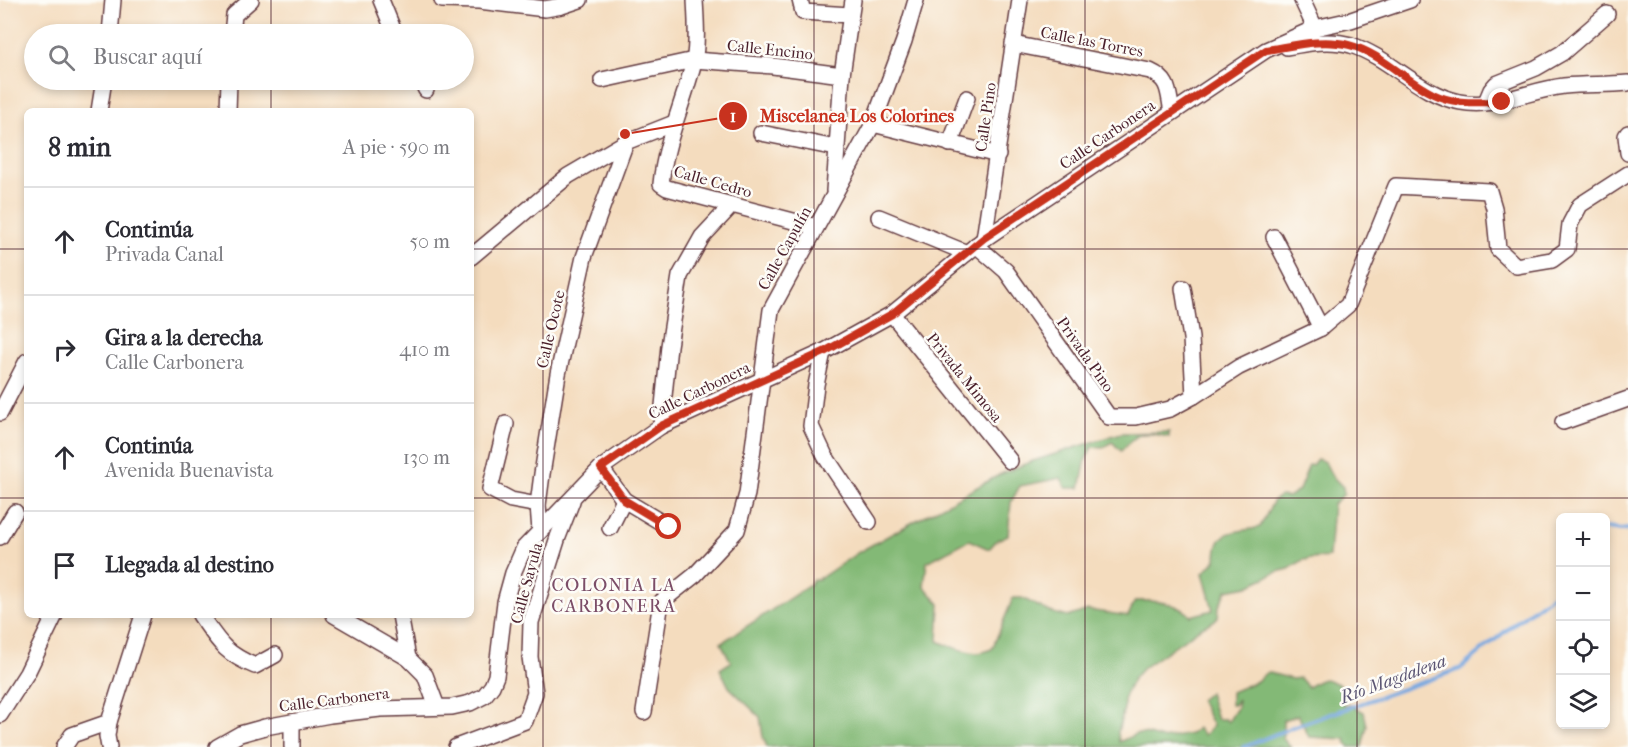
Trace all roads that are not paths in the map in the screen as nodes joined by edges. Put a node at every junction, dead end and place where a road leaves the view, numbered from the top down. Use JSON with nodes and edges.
{"nodes":[{"id":1,"x":113,"y":0,"type":"edge"},
{"id":2,"x":251,"y":0,"type":"edge"},
{"id":3,"x":381,"y":0,"type":"edge"},
{"id":4,"x":442,"y":0,"type":"edge"},
{"id":5,"x":580,"y":0,"type":"edge"},
{"id":6,"x":695,"y":0,"type":"edge"},
{"id":7,"x":800,"y":0,"type":"edge"},
{"id":8,"x":916,"y":0,"type":"edge"},
{"id":9,"x":1020,"y":0,"type":"edge"},
{"id":10,"x":1302,"y":0,"type":"edge"},
{"id":11,"x":1410,"y":0,"type":"edge"},
{"id":12,"x":557,"y":3,"type":"edge"},
{"id":13,"x":234,"y":6,"type":"edge"},
{"id":14,"x":852,"y":7,"type":"edge"},
{"id":15,"x":1607,"y":14,"type":"dead end"},
{"id":16,"x":111,"y":24,"type":"edge"},
{"id":17,"x":233,"y":24,"type":"edge"},
{"id":18,"x":391,"y":24,"type":"edge"},
{"id":19,"x":1315,"y":28,"type":"junction"},
{"id":20,"x":1013,"y":44,"type":"junction"},
{"id":21,"x":1266,"y":50,"type":"junction"},
{"id":22,"x":694,"y":60,"type":"junction"},
{"id":23,"x":842,"y":75,"type":"junction"},
{"id":24,"x":602,"y":80,"type":"dead end"},
{"id":25,"x":1628,"y":84,"type":"edge"},
{"id":26,"x":103,"y":90,"type":"edge"},
{"id":27,"x":229,"y":90,"type":"edge"},
{"id":28,"x":967,"y":98,"type":"dead end"},
{"id":29,"x":1486,"y":102,"type":"junction"},
{"id":30,"x":100,"y":108,"type":"edge"},
{"id":31,"x":228,"y":108,"type":"edge"},
{"id":32,"x":1172,"y":112,"type":"junction"},
{"id":33,"x":674,"y":123,"type":"junction"},
{"id":34,"x":873,"y":124,"type":"junction"},
{"id":35,"x":760,"y":133,"type":"dead end"},
{"id":36,"x":1628,"y":133,"type":"edge"},
{"id":37,"x":626,"y":142,"type":"junction"},
{"id":38,"x":950,"y":144,"type":"junction"},
{"id":39,"x":836,"y":148,"type":"junction"},
{"id":40,"x":1628,"y":153,"type":"edge"},
{"id":41,"x":998,"y":155,"type":"junction"},
{"id":42,"x":1628,"y":174,"type":"edge"},
{"id":43,"x":833,"y":196,"type":"junction"},
{"id":44,"x":732,"y":205,"type":"junction"},
{"id":45,"x":879,"y":217,"type":"dead end"},
{"id":46,"x":816,"y":227,"type":"junction"},
{"id":47,"x":1274,"y":237,"type":"dead end"},
{"id":48,"x":976,"y":245,"type":"junction"},
{"id":49,"x":474,"y":254,"type":"edge"},
{"id":50,"x":1183,"y":288,"type":"dead end"},
{"id":51,"x":892,"y":314,"type":"junction"},
{"id":52,"x":1321,"y":328,"type":"junction"},
{"id":53,"x":824,"y":352,"type":"junction"},
{"id":54,"x":24,"y":368,"type":"edge"},
{"id":55,"x":763,"y":379,"type":"junction"},
{"id":56,"x":1194,"y":396,"type":"junction"},
{"id":57,"x":1628,"y":399,"type":"edge"},
{"id":58,"x":0,"y":412,"type":"edge"},
{"id":59,"x":1563,"y":422,"type":"dead end"},
{"id":60,"x":506,"y":424,"type":"dead end"},
{"id":61,"x":661,"y":426,"type":"junction"},
{"id":62,"x":1010,"y":461,"type":"dead end"},
{"id":63,"x":601,"y":468,"type":"junction"},
{"id":64,"x":576,"y":491,"type":"junction"},
{"id":65,"x":624,"y":500,"type":"junction"},
{"id":66,"x":538,"y":505,"type":"junction"},
{"id":67,"x":15,"y":512,"type":"dead end"},
{"id":68,"x":869,"y":522,"type":"dead end"},
{"id":69,"x":669,"y":527,"type":"dead end"},
{"id":70,"x":610,"y":528,"type":"dead end"},
{"id":71,"x":540,"y":531,"type":"junction"},
{"id":72,"x":0,"y":537,"type":"edge"},
{"id":73,"x":54,"y":618,"type":"edge"},
{"id":74,"x":142,"y":618,"type":"edge"},
{"id":75,"x":202,"y":618,"type":"edge"},
{"id":76,"x":339,"y":618,"type":"edge"},
{"id":77,"x":401,"y":618,"type":"edge"},
{"id":78,"x":274,"y":655,"type":"dead end"},
{"id":79,"x":408,"y":658,"type":"junction"},
{"id":80,"x":436,"y":707,"type":"junction"},
{"id":81,"x":644,"y":712,"type":"dead end"},
{"id":82,"x":0,"y":715,"type":"edge"},
{"id":83,"x":109,"y":722,"type":"junction"},
{"id":84,"x":292,"y":722,"type":"junction"},
{"id":85,"x":64,"y":747,"type":"edge"},
{"id":86,"x":109,"y":747,"type":"edge"},
{"id":87,"x":217,"y":747,"type":"edge"},
{"id":88,"x":292,"y":747,"type":"edge"},
{"id":89,"x":456,"y":747,"type":"edge"}],
"edges":[{"from":1,"to":16,"type":"street"},
{"from":2,"to":13,"type":"street"},
{"from":3,"to":18,"type":"street"},
{"from":4,"to":12,"type":"street"},
{"from":5,"to":12,"type":"street"},
{"from":6,"to":22,"type":"street"},
{"from":7,"to":14,"type":"street"},
{"from":8,"to":34,"type":"street","name":"Calle Capulín"},
{"from":9,"to":20,"type":"street","name":"Calle Pino"},
{"from":10,"to":19,"type":"street"},
{"from":11,"to":19,"type":"street"},
{"from":13,"to":17,"type":"street"},
{"from":14,"to":23,"type":"street"},
{"from":15,"to":29,"type":"street"},
{"from":19,"to":21,"type":"street"},
{"from":20,"to":32,"type":"street","name":"Calle las Torres"},
{"from":20,"to":41,"type":"street","name":"Calle Pino"},
{"from":21,"to":29,"type":"street"},
{"from":21,"to":32,"type":"street","name":"Calle Carbonera"},
{"from":22,"to":23,"type":"street","name":"Calle Encino"},
{"from":22,"to":24,"type":"street","name":"Calle Encino"},
{"from":22,"to":33,"type":"street"},
{"from":23,"to":39,"type":"street"},
{"from":25,"to":29,"type":"street"},
{"from":26,"to":30,"type":"street"},
{"from":27,"to":31,"type":"street"},
{"from":28,"to":38,"type":"street"},
{"from":32,"to":48,"type":"street","name":"Calle Carbonera"},
{"from":33,"to":37,"type":"street"},
{"from":33,"to":44,"type":"street","name":"Calle Cedro"},
{"from":34,"to":38,"type":"street"},
{"from":34,"to":43,"type":"street","name":"Calle Capulín"},
{"from":35,"to":39,"type":"street"},
{"from":36,"to":40,"type":"street"},
{"from":37,"to":49,"type":"street"},
{"from":37,"to":66,"type":"street","name":"Calle Ocote"},
{"from":38,"to":41,"type":"street"},
{"from":39,"to":43,"type":"street"},
{"from":41,"to":48,"type":"street","name":"Calle Pino"},
{"from":42,"to":52,"type":"street"},
{"from":43,"to":46,"type":"street","name":"Calle Capulín"},
{"from":44,"to":46,"type":"street","name":"Calle Cedro"},
{"from":44,"to":61,"type":"street"},
{"from":45,"to":48,"type":"street"},
{"from":46,"to":55,"type":"street","name":"Calle Capulín"},
{"from":47,"to":52,"type":"street"},
{"from":48,"to":51,"type":"street","name":"Calle Carbonera"},
{"from":48,"to":56,"type":"street","name":"Privada Pino"},
{"from":50,"to":56,"type":"street"},
{"from":51,"to":53,"type":"street","name":"Calle Carbonera"},
{"from":51,"to":62,"type":"street","name":"Privada Mimosa"},
{"from":52,"to":56,"type":"street"},
{"from":53,"to":55,"type":"street","name":"Calle Carbonera"},
{"from":53,"to":68,"type":"street"},
{"from":54,"to":58,"type":"street"},
{"from":55,"to":61,"type":"street","name":"Calle Carbonera"},
{"from":55,"to":81,"type":"street","name":"Calle Capulín"},
{"from":57,"to":59,"type":"street"},
{"from":60,"to":66,"type":"street"},
{"from":61,"to":63,"type":"street","name":"Calle Carbonera"},
{"from":63,"to":64,"type":"street","name":"Calle Carbonera"},
{"from":63,"to":65,"type":"street"},
{"from":64,"to":71,"type":"street","name":"Calle Carbonera"},
{"from":64,"to":89,"type":"street","name":"Calle Sayula"},
{"from":65,"to":69,"type":"street"},
{"from":65,"to":70,"type":"street"},
{"from":66,"to":71,"type":"street","name":"Calle Ocote"},
{"from":67,"to":72,"type":"street"},
{"from":71,"to":80,"type":"street","name":"Calle Carbonera"},
{"from":73,"to":82,"type":"street"},
{"from":74,"to":83,"type":"street"},
{"from":75,"to":78,"type":"street"},
{"from":76,"to":79,"type":"street"},
{"from":77,"to":79,"type":"street"},
{"from":79,"to":80,"type":"street"},
{"from":80,"to":84,"type":"street","name":"Calle Carbonera"},
{"from":83,"to":85,"type":"street"},
{"from":83,"to":86,"type":"street"},
{"from":84,"to":87,"type":"street","name":"Calle Carbonera"},
{"from":84,"to":88,"type":"street"}]}
